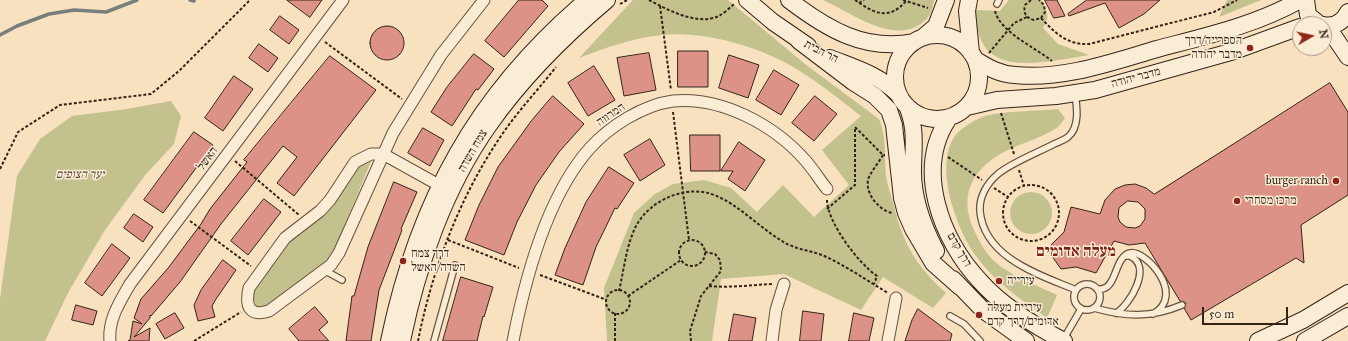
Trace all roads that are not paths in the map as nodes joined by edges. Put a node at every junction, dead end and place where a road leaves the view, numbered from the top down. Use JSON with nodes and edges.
{"nodes":[{"id":1,"x":343,"y":0,"type":"edge"},
{"id":2,"x":484,"y":0,"type":"edge"},
{"id":3,"x":587,"y":0,"type":"edge"},
{"id":4,"x":607,"y":0,"type":"edge"},
{"id":5,"x":789,"y":0,"type":"edge"},
{"id":6,"x":969,"y":0,"type":"edge"},
{"id":7,"x":1300,"y":0,"type":"edge"},
{"id":8,"x":1306,"y":0,"type":"edge"},
{"id":9,"x":750,"y":3,"type":"edge"},
{"id":10,"x":944,"y":6,"type":"edge"},
{"id":11,"x":1348,"y":13,"type":"edge"},
{"id":12,"x":1309,"y":16,"type":"edge"},
{"id":13,"x":1332,"y":23,"type":"edge"},
{"id":14,"x":1292,"y":30,"type":"edge"},
{"id":15,"x":1332,"y":38,"type":"edge"},
{"id":16,"x":918,"y":39,"type":"junction"},
{"id":17,"x":799,"y":41,"type":"junction"},
{"id":18,"x":1348,"y":57,"type":"edge"},
{"id":19,"x":976,"y":59,"type":"junction"},
{"id":20,"x":1075,"y":93,"type":"junction"},
{"id":21,"x":903,"y":101,"type":"junction"},
{"id":22,"x":967,"y":107,"type":"junction"},
{"id":23,"x":949,"y":118,"type":"junction"},
{"id":24,"x":383,"y":154,"type":"junction"},
{"id":25,"x":446,"y":189,"type":"junction"},
{"id":26,"x":826,"y":189,"type":"road end"},
{"id":27,"x":1123,"y":257,"type":"junction"},
{"id":28,"x":455,"y":265,"type":"dead end"},
{"id":29,"x":324,"y":270,"type":"junction"},
{"id":30,"x":342,"y":280,"type":"dead end"},
{"id":31,"x":784,"y":284,"type":"road end"},
{"id":32,"x":960,"y":288,"type":"junction"},
{"id":33,"x":1098,"y":289,"type":"junction"},
{"id":34,"x":1076,"y":290,"type":"junction"},
{"id":35,"x":1348,"y":293,"type":"edge"},
{"id":36,"x":896,"y":298,"type":"road end"},
{"id":37,"x":1182,"y":305,"type":"dead end"},
{"id":38,"x":1094,"y":308,"type":"junction"},
{"id":39,"x":1081,"y":309,"type":"junction"},
{"id":40,"x":1116,"y":313,"type":"junction"},
{"id":41,"x":1153,"y":314,"type":"junction"},
{"id":42,"x":950,"y":316,"type":"dead end"},
{"id":43,"x":1348,"y":316,"type":"edge"},
{"id":44,"x":110,"y":341,"type":"edge"},
{"id":45,"x":389,"y":341,"type":"edge"},
{"id":46,"x":402,"y":341,"type":"edge"},
{"id":47,"x":434,"y":341,"type":"edge"},
{"id":48,"x":513,"y":341,"type":"edge"},
{"id":49,"x":772,"y":341,"type":"edge"},
{"id":50,"x":888,"y":341,"type":"edge"},
{"id":51,"x":980,"y":341,"type":"edge"},
{"id":52,"x":1026,"y":341,"type":"edge"},
{"id":53,"x":1063,"y":341,"type":"edge"},
{"id":54,"x":1258,"y":341,"type":"edge"},
{"id":55,"x":1305,"y":341,"type":"edge"}],
"edges":[{"from":1,"to":44,"type":"street","name":"האשל"},
{"from":2,"to":24,"type":"street"},
{"from":3,"to":25,"type":"main road","name":"צמח השדה"},
{"from":4,"to":25,"type":"main road","name":"צמח השדה"},
{"from":5,"to":16,"type":"main road"},
{"from":6,"to":19,"type":"main road"},
{"from":7,"to":19,"type":"main road","name":"מדבר יהודה"},
{"from":8,"to":12,"type":"main road"},
{"from":9,"to":17,"type":"main road","name":"הר הבית"},
{"from":10,"to":16,"type":"main road"},
{"from":11,"to":13,"type":"main road"},
{"from":14,"to":20,"type":"main road","name":"מדבר יהודה"},
{"from":15,"to":18,"type":"main road"},
{"from":16,"to":19,"type":"main road"},
{"from":16,"to":21,"type":"main road"},
{"from":17,"to":21,"type":"main road","name":"הר הבית"},
{"from":17,"to":32,"type":"main road"},
{"from":19,"to":22,"type":"main road"},
{"from":20,"to":22,"type":"main road","name":"מדבר יהודה"},
{"from":20,"to":34,"type":"lane"},
{"from":21,"to":23,"type":"main road"},
{"from":21,"to":32,"type":"main road","name":"דרך קדם"},
{"from":22,"to":23,"type":"main road"},
{"from":23,"to":53,"type":"main road","name":"דרך קדם"},
{"from":24,"to":25,"type":"street"},
{"from":24,"to":29,"type":"street"},
{"from":24,"to":29,"type":"street"},
{"from":25,"to":45,"type":"main road","name":"צמח השדה"},
{"from":25,"to":46,"type":"main road","name":"צמח השדה"},
{"from":26,"to":48,"type":"street","name":"המרווה"},
{"from":27,"to":33,"type":"lane"},
{"from":27,"to":40,"type":"lane"},
{"from":27,"to":41,"type":"lane"},
{"from":28,"to":47,"type":"lane"},
{"from":29,"to":30,"type":"lane"},
{"from":31,"to":49,"type":"street"},
{"from":32,"to":52,"type":"main road","name":"דרך קדם"},
{"from":33,"to":34,"type":"lane"},
{"from":33,"to":38,"type":"lane"},
{"from":34,"to":39,"type":"lane"},
{"from":35,"to":54,"type":"main road"},
{"from":36,"to":50,"type":"street"},
{"from":37,"to":41,"type":"lane"},
{"from":38,"to":39,"type":"lane"},
{"from":38,"to":40,"type":"lane"},
{"from":39,"to":53,"type":"lane"},
{"from":40,"to":41,"type":"lane"},
{"from":42,"to":51,"type":"lane"},
{"from":43,"to":55,"type":"main road"}]}
